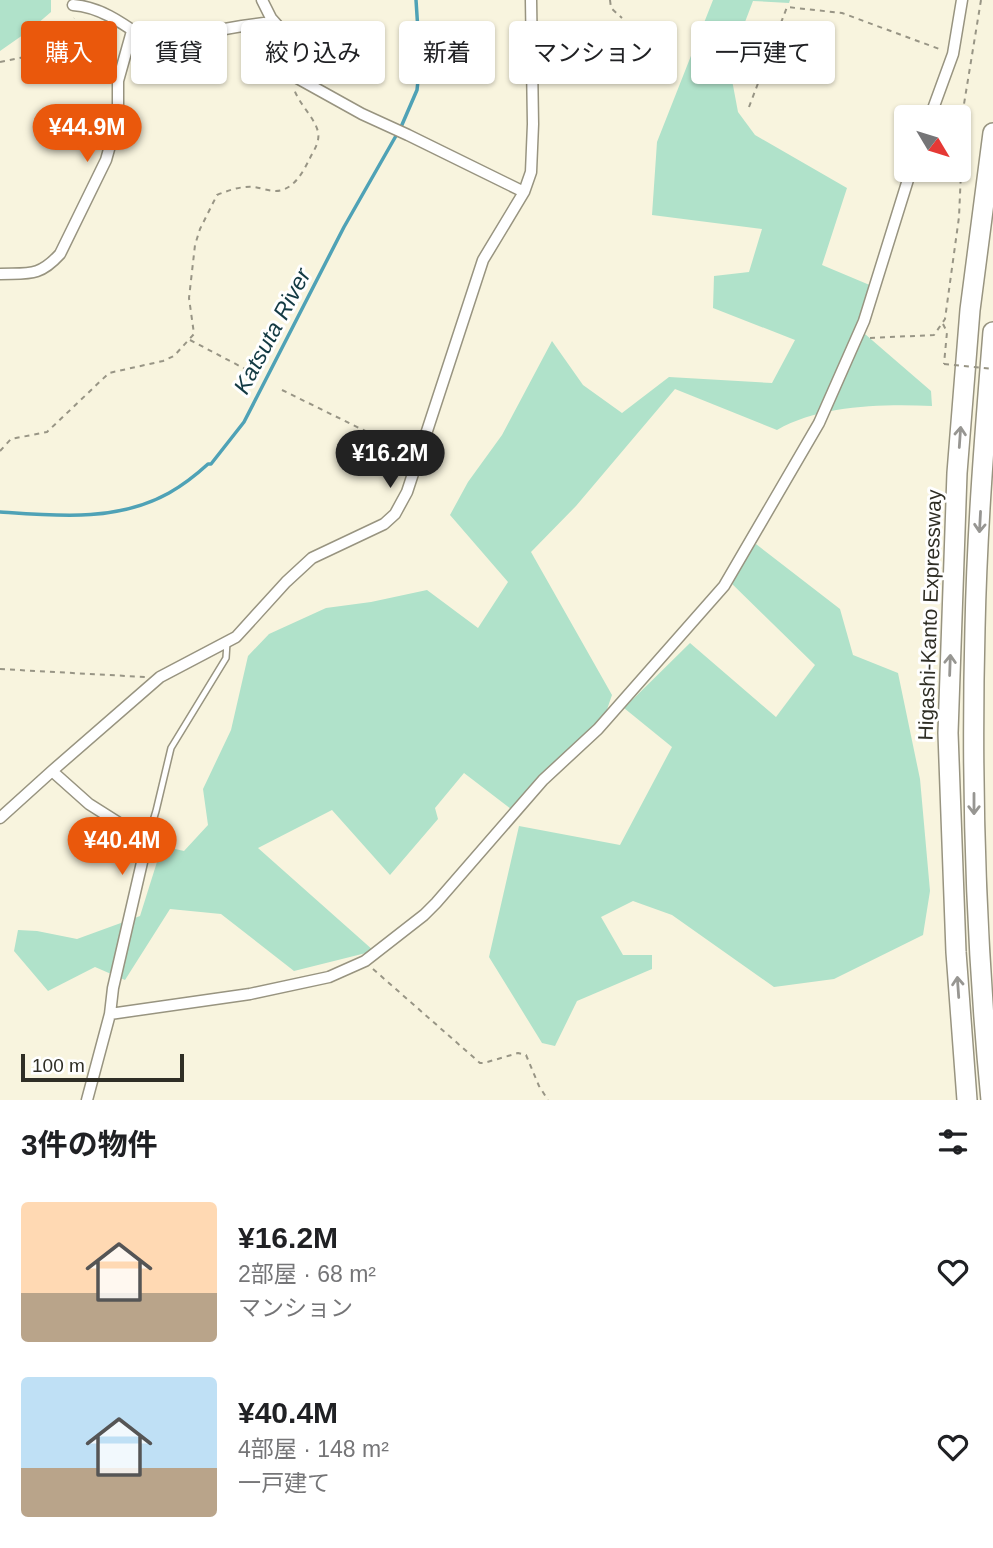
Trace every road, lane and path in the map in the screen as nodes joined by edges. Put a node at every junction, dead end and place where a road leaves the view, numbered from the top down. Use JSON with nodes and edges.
{"nodes":[{"id":1,"x":262,"y":0,"type":"edge"},
{"id":2,"x":531,"y":0,"type":"edge"},
{"id":3,"x":610,"y":0,"type":"edge"},
{"id":4,"x":962,"y":0,"type":"edge"},
{"id":5,"x":981,"y":0,"type":"edge"},
{"id":6,"x":78,"y":5,"type":"joint"},
{"id":7,"x":622,"y":18,"type":"dead end"},
{"id":8,"x":274,"y":21,"type":"edge"},
{"id":9,"x":131,"y":30,"type":"edge"},
{"id":10,"x":131,"y":35,"type":"edge"},
{"id":11,"x":953,"y":54,"type":"junction"},
{"id":12,"x":0,"y":62,"type":"edge"},
{"id":13,"x":293,"y":84,"type":"edge"},
{"id":14,"x":308,"y":84,"type":"edge"},
{"id":15,"x":934,"y":105,"type":"edge"},
{"id":16,"x":748,"y":107,"type":"dead end"},
{"id":17,"x":993,"y":133,"type":"edge"},
{"id":18,"x":908,"y":182,"type":"edge"},
{"id":19,"x":524,"y":192,"type":"junction"},
{"id":20,"x":0,"y":274,"type":"edge"},
{"id":21,"x":943,"y":324,"type":"junction"},
{"id":22,"x":993,"y":332,"type":"edge"},
{"id":23,"x":856,"y":339,"type":"junction"},
{"id":24,"x":190,"y":340,"type":"junction"},
{"id":25,"x":993,"y":369,"type":"edge"},
{"id":26,"x":251,"y":372,"type":"dead end"},
{"id":27,"x":282,"y":390,"type":"dead end"},
{"id":28,"x":0,"y":451,"type":"edge"},
{"id":29,"x":419,"y":457,"type":"junction"},
{"id":30,"x":227,"y":642,"type":"junction"},
{"id":31,"x":0,"y":669,"type":"edge"},
{"id":32,"x":160,"y":677,"type":"junction"},
{"id":33,"x":52,"y":771,"type":"junction"},
{"id":34,"x":0,"y":818,"type":"edge"},
{"id":35,"x":146,"y":845,"type":"junction"},
{"id":36,"x":365,"y":961,"type":"junction"},
{"id":37,"x":110,"y":1014,"type":"junction"},
{"id":38,"x":991,"y":1094,"type":"edge"},
{"id":39,"x":87,"y":1100,"type":"edge"},
{"id":40,"x":548,"y":1100,"type":"edge"},
{"id":41,"x":967,"y":1100,"type":"edge"}],
"edges":[{"from":1,"to":8,"type":"street"},
{"from":2,"to":19,"type":"street"},
{"from":3,"to":7,"type":"path"},
{"from":4,"to":11,"type":"street"},
{"from":5,"to":21,"type":"path"},
{"from":6,"to":9,"type":"street"},
{"from":6,"to":12,"type":"path"},
{"from":10,"to":20,"type":"street"},
{"from":11,"to":15,"type":"street"},
{"from":11,"to":16,"type":"path"},
{"from":13,"to":24,"type":"path"},
{"from":14,"to":19,"type":"street"},
{"from":41,"to":17,"type":"highway","name":"Higashi-Kanto Expressway","one_way":true},
{"from":18,"to":23,"type":"street"},
{"from":19,"to":29,"type":"street"},
{"from":21,"to":23,"type":"path"},
{"from":21,"to":25,"type":"path","bridge":true},
{"from":22,"to":38,"type":"highway","one_way":true},
{"from":23,"to":36,"type":"street"},
{"from":24,"to":26,"type":"path"},
{"from":24,"to":28,"type":"path"},
{"from":27,"to":29,"type":"path"},
{"from":29,"to":30,"type":"street"},
{"from":30,"to":32,"type":"street"},
{"from":30,"to":35,"type":"lane"},
{"from":31,"to":32,"type":"path"},
{"from":32,"to":33,"type":"street"},
{"from":33,"to":34,"type":"street"},
{"from":33,"to":35,"type":"street"},
{"from":35,"to":37,"type":"street"},
{"from":36,"to":37,"type":"street"},
{"from":36,"to":40,"type":"path"},
{"from":37,"to":39,"type":"street"}]}
